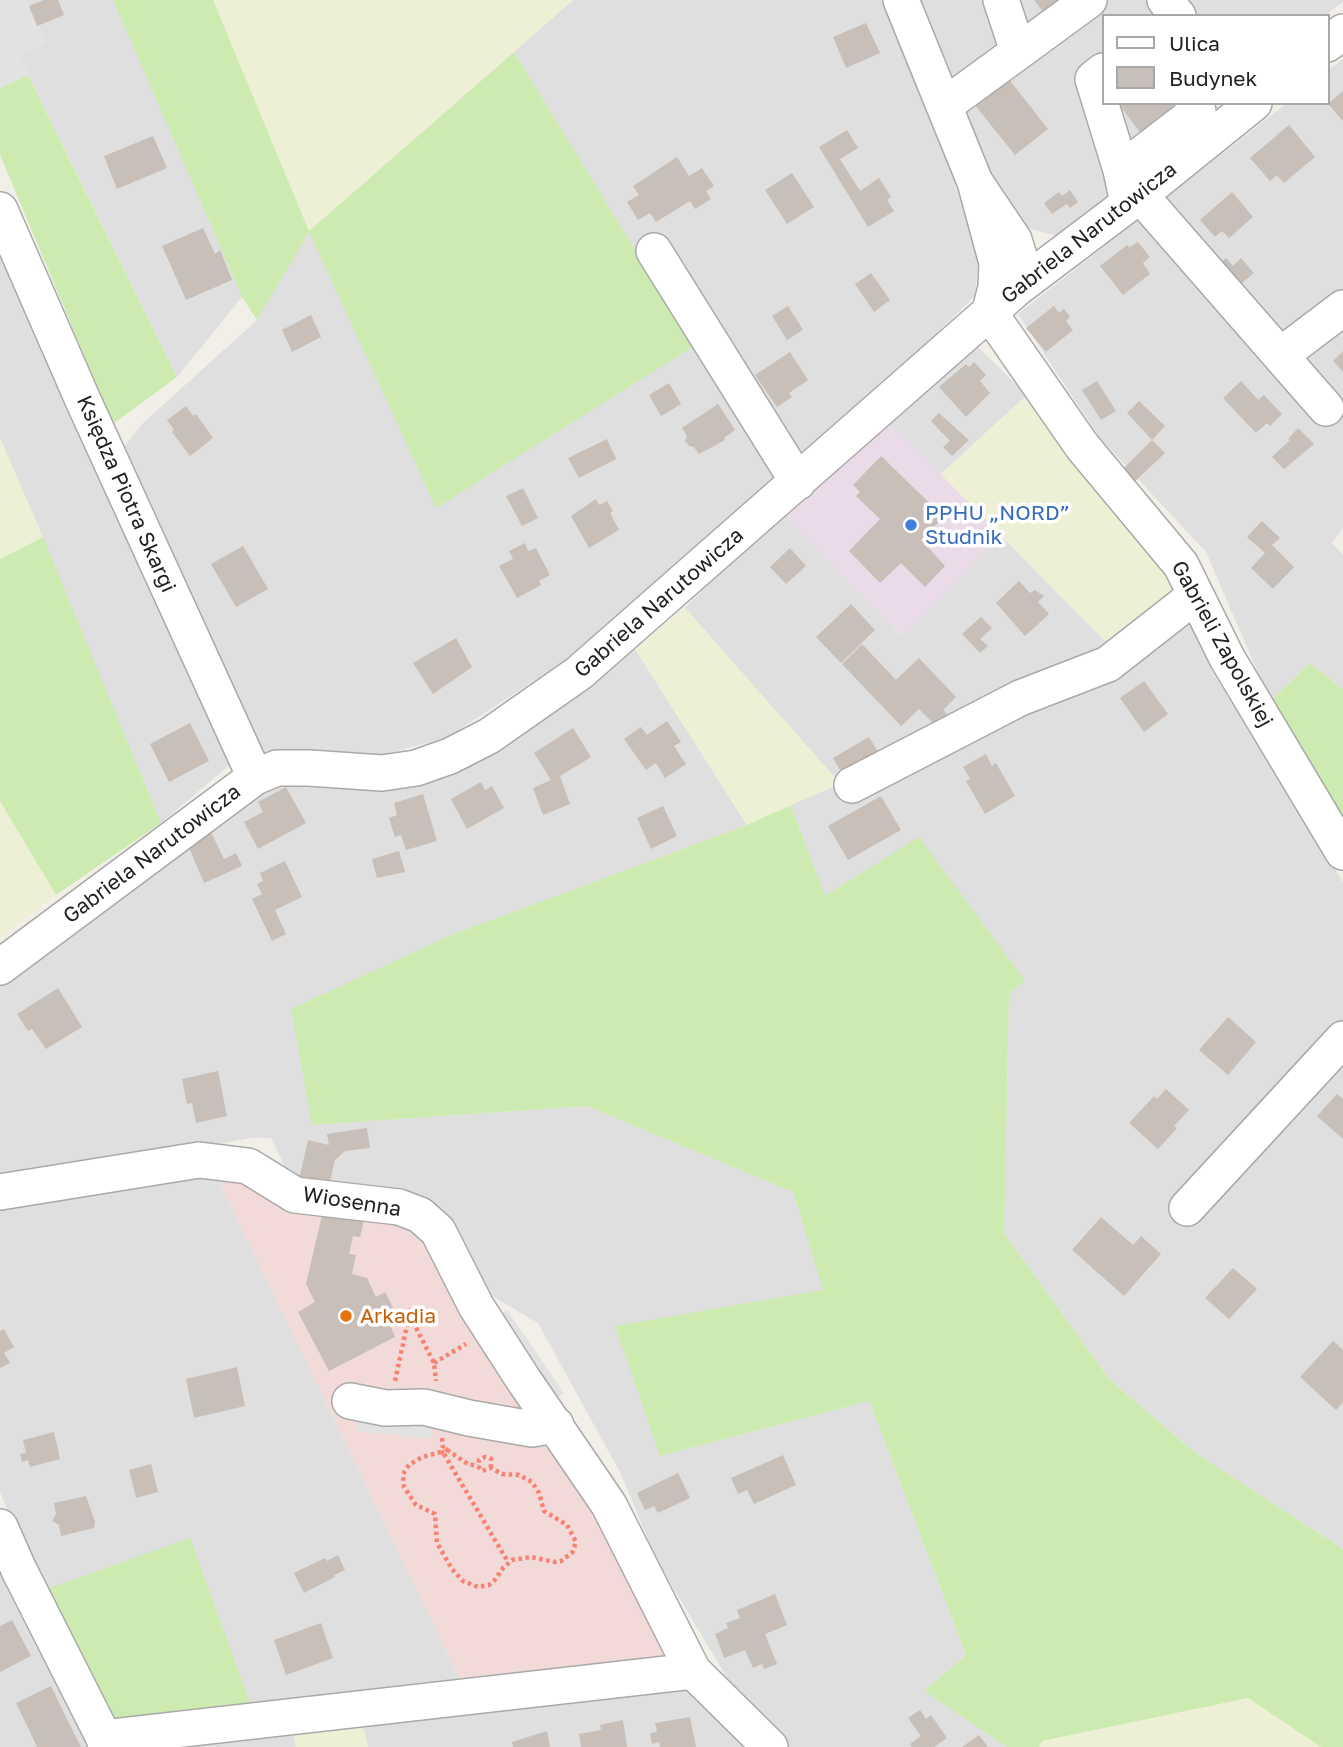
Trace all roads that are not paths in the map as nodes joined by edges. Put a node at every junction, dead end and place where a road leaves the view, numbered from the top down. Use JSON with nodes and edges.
{"nodes":[{"id":1,"x":901,"y":0,"type":"edge"},
{"id":2,"x":1001,"y":0,"type":"edge"},
{"id":3,"x":1088,"y":0,"type":"edge"},
{"id":4,"x":1165,"y":0,"type":"edge"},
{"id":5,"x":1176,"y":14,"type":"edge"},
{"id":6,"x":1018,"y":51,"type":"junction"},
{"id":7,"x":1102,"y":72,"type":"edge"},
{"id":8,"x":1194,"y":105,"type":"edge"},
{"id":9,"x":1251,"y":105,"type":"edge"},
{"id":10,"x":944,"y":106,"type":"junction"},
{"id":11,"x":1130,"y":189,"type":"junction"},
{"id":12,"x":0,"y":210,"type":"edge"},
{"id":13,"x":654,"y":251,"type":"dead end"},
{"id":14,"x":1010,"y":264,"type":"junction"},
{"id":15,"x":1343,"y":308,"type":"edge"},
{"id":16,"x":990,"y":311,"type":"junction"},
{"id":17,"x":1281,"y":355,"type":"junction"},
{"id":18,"x":1326,"y":408,"type":"dead end"},
{"id":19,"x":798,"y":482,"type":"junction"},
{"id":20,"x":1196,"y":595,"type":"junction"},
{"id":21,"x":255,"y":778,"type":"junction"},
{"id":22,"x":852,"y":785,"type":"dead end"},
{"id":23,"x":1343,"y":852,"type":"edge"},
{"id":24,"x":0,"y":967,"type":"edge"},
{"id":25,"x":1343,"y":1039,"type":"edge"},
{"id":26,"x":0,"y":1192,"type":"edge"},
{"id":27,"x":1187,"y":1208,"type":"dead end"},
{"id":28,"x":350,"y":1401,"type":"dead end"},
{"id":29,"x":556,"y":1425,"type":"junction"},
{"id":30,"x":0,"y":1527,"type":"edge"},
{"id":31,"x":693,"y":1671,"type":"junction"},
{"id":32,"x":105,"y":1742,"type":"edge"},
{"id":33,"x":770,"y":1747,"type":"edge"}],
"edges":[{"from":1,"to":10,"type":"street"},
{"from":2,"to":6,"type":"street"},
{"from":3,"to":6,"type":"street"},
{"from":4,"to":5,"type":"street"},
{"from":6,"to":10,"type":"street"},
{"from":7,"to":11,"type":"street"},
{"from":8,"to":11,"type":"street"},
{"from":9,"to":11,"type":"street","name":"Gabriela Narutowicza"},
{"from":10,"to":14,"type":"street"},
{"from":11,"to":14,"type":"street","name":"Gabriela Narutowicza"},
{"from":11,"to":17,"type":"street"},
{"from":12,"to":21,"type":"street","name":"Księdza Piotra Skargi"},
{"from":13,"to":19,"type":"street"},
{"from":14,"to":16,"type":"street","name":"Gabriela Narutowicza"},
{"from":15,"to":17,"type":"street"},
{"from":16,"to":19,"type":"street","name":"Gabriela Narutowicza"},
{"from":16,"to":20,"type":"street","name":"Gabrieli Zapolskiej"},
{"from":17,"to":18,"type":"street"},
{"from":19,"to":21,"type":"street","name":"Gabriela Narutowicza"},
{"from":20,"to":22,"type":"street"},
{"from":20,"to":23,"type":"street","name":"Gabrieli Zapolskiej"},
{"from":21,"to":24,"type":"street","name":"Gabriela Narutowicza"},
{"from":25,"to":27,"type":"street"},
{"from":26,"to":29,"type":"street","name":"Wiosenna"},
{"from":28,"to":29,"type":"street"},
{"from":29,"to":31,"type":"street","name":"Wiosenna"},
{"from":30,"to":32,"type":"street"},
{"from":31,"to":32,"type":"street"},
{"from":31,"to":33,"type":"street","name":"Wiosenna"}]}
